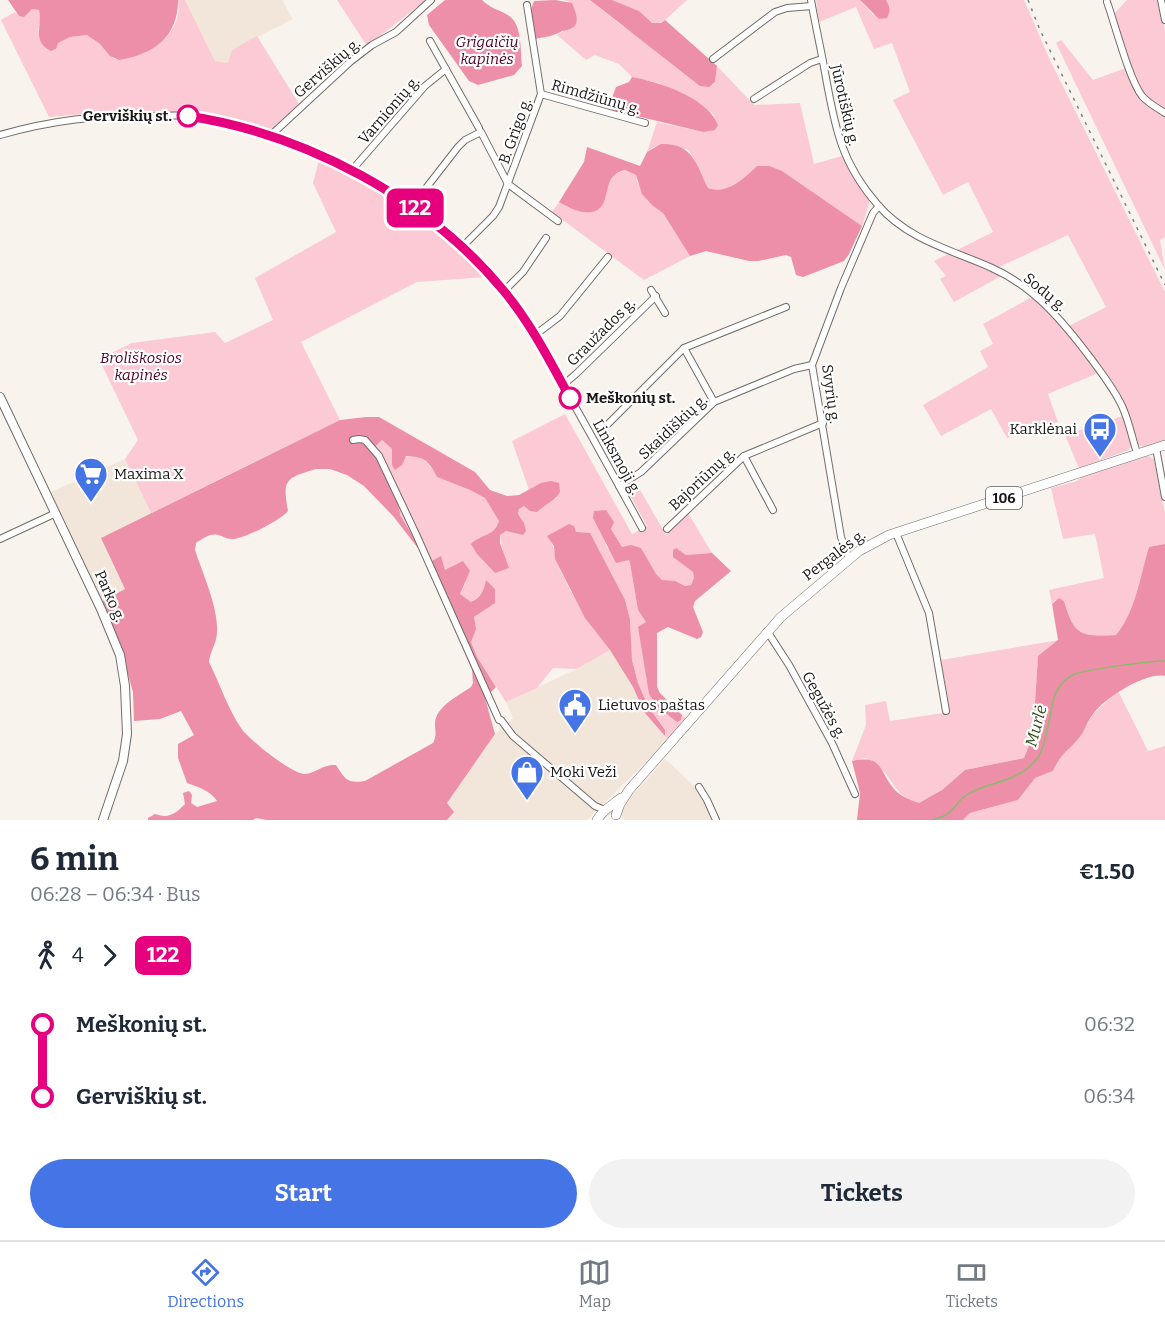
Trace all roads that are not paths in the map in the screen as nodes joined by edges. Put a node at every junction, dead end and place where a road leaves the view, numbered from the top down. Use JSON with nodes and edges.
{"nodes":[{"id":1,"x":431,"y":0,"type":"edge"},
{"id":2,"x":1161,"y":0,"type":"edge"},
{"id":3,"x":1107,"y":2,"type":"dead end"},
{"id":4,"x":812,"y":3,"type":"edge"},
{"id":5,"x":527,"y":5,"type":"dead end"},
{"id":6,"x":1165,"y":20,"type":"edge"},
{"id":7,"x":430,"y":41,"type":"dead end"},
{"id":8,"x":713,"y":59,"type":"dead end"},
{"id":9,"x":822,"y":59,"type":"junction"},
{"id":10,"x":446,"y":69,"type":"junction"},
{"id":11,"x":541,"y":94,"type":"junction"},
{"id":12,"x":754,"y":99,"type":"dead end"},
{"id":13,"x":1165,"y":112,"type":"edge"},
{"id":14,"x":645,"y":123,"type":"dead end"},
{"id":15,"x":480,"y":130,"type":"junction"},
{"id":16,"x":0,"y":135,"type":"edge"},
{"id":17,"x":270,"y":136,"type":"junction"},
{"id":18,"x":352,"y":170,"type":"junction"},
{"id":19,"x":508,"y":184,"type":"junction"},
{"id":20,"x":412,"y":206,"type":"junction"},
{"id":21,"x":879,"y":206,"type":"junction"},
{"id":22,"x":558,"y":221,"type":"dead end"},
{"id":23,"x":546,"y":238,"type":"dead end"},
{"id":24,"x":461,"y":248,"type":"junction"},
{"id":25,"x":608,"y":257,"type":"dead end"},
{"id":26,"x":504,"y":291,"type":"junction"},
{"id":27,"x":786,"y":307,"type":"dead end"},
{"id":28,"x":665,"y":313,"type":"dead end"},
{"id":29,"x":535,"y":335,"type":"junction"},
{"id":30,"x":684,"y":348,"type":"junction"},
{"id":31,"x":812,"y":366,"type":"junction"},
{"id":32,"x":563,"y":385,"type":"junction"},
{"id":33,"x":0,"y":397,"type":"edge"},
{"id":34,"x":714,"y":402,"type":"junction"},
{"id":35,"x":608,"y":424,"type":"dead end"},
{"id":36,"x":823,"y":427,"type":"junction"},
{"id":37,"x":353,"y":440,"type":"dead end"},
{"id":38,"x":1161,"y":446,"type":"edge"},
{"id":39,"x":1137,"y":453,"type":"junction"},
{"id":40,"x":744,"y":456,"type":"junction"},
{"id":41,"x":619,"y":486,"type":"junction"},
{"id":42,"x":1165,"y":497,"type":"edge"},
{"id":43,"x":773,"y":510,"type":"dead end"},
{"id":44,"x":56,"y":513,"type":"junction"},
{"id":45,"x":642,"y":528,"type":"dead end"},
{"id":46,"x":667,"y":529,"type":"dead end"},
{"id":47,"x":896,"y":533,"type":"junction"},
{"id":48,"x":0,"y":539,"type":"edge"},
{"id":49,"x":849,"y":559,"type":"junction"},
{"id":50,"x":767,"y":630,"type":"junction"},
{"id":51,"x":946,"y":711,"type":"dead end"},
{"id":52,"x":699,"y":787,"type":"dead end"},
{"id":53,"x":855,"y":794,"type":"dead end"},
{"id":54,"x":608,"y":817,"type":"edge"},
{"id":55,"x":103,"y":820,"type":"edge"},
{"id":56,"x":716,"y":820,"type":"edge"}],
"edges":[{"from":1,"to":17,"type":"street","name":"Gerviškių g."},
{"from":2,"to":6,"type":"street"},
{"from":3,"to":13,"type":"street"},
{"from":4,"to":8,"type":"street"},
{"from":4,"to":9,"type":"street","name":"Jūrotiškių g."},
{"from":5,"to":11,"type":"street","name":"B. Grigo g."},
{"from":7,"to":10,"type":"street"},
{"from":9,"to":12,"type":"street"},
{"from":9,"to":21,"type":"street","name":"Jūrotiškių g."},
{"from":10,"to":15,"type":"street"},
{"from":10,"to":18,"type":"street","name":"Varnionių g."},
{"from":11,"to":14,"type":"street","name":"Rimdžiūnų g."},
{"from":11,"to":19,"type":"street","name":"B. Grigo g."},
{"from":15,"to":19,"type":"street"},
{"from":15,"to":20,"type":"street"},
{"from":16,"to":17,"type":"street","name":"Linksmoji g."},
{"from":17,"to":18,"type":"street","name":"Linksmoji g."},
{"from":18,"to":20,"type":"street","name":"Linksmoji g."},
{"from":19,"to":22,"type":"street"},
{"from":19,"to":24,"type":"street","name":"B. Grigo g."},
{"from":20,"to":24,"type":"street","name":"Linksmoji g."},
{"from":21,"to":31,"type":"street","name":"Svyrių g."},
{"from":21,"to":39,"type":"street","name":"Sodų g."},
{"from":23,"to":26,"type":"street"},
{"from":24,"to":26,"type":"street","name":"Linksmoji g."},
{"from":25,"to":29,"type":"street"},
{"from":26,"to":29,"type":"street","name":"Linksmoji g."},
{"from":27,"to":30,"type":"street"},
{"from":28,"to":32,"type":"street","name":"Graužados g."},
{"from":29,"to":32,"type":"street","name":"Linksmoji g."},
{"from":30,"to":34,"type":"street"},
{"from":30,"to":35,"type":"street"},
{"from":31,"to":34,"type":"street","name":"Skaidiškių g."},
{"from":31,"to":36,"type":"street","name":"Svyrių g."},
{"from":32,"to":41,"type":"street","name":"Linksmoji g."},
{"from":33,"to":44,"type":"main road","name":"Parko g."},
{"from":34,"to":41,"type":"street","name":"Skaidiškių g."},
{"from":36,"to":40,"type":"street","name":"Bajoriūnų g."},
{"from":36,"to":49,"type":"street","name":"Svyrių g."},
{"from":37,"to":54,"type":"street"},
{"from":38,"to":39,"type":"main road","name":"Pergalės g.","number":"106"},
{"from":38,"to":42,"type":"street"},
{"from":39,"to":47,"type":"main road","name":"Pergalės g.","number":"106"},
{"from":40,"to":43,"type":"street"},
{"from":40,"to":46,"type":"street","name":"Bajoriūnų g."},
{"from":41,"to":45,"type":"street","name":"Linksmoji g."},
{"from":44,"to":48,"type":"street"},
{"from":44,"to":55,"type":"main road","name":"Parko g."},
{"from":47,"to":49,"type":"main road","name":"Pergalės g.","number":"106"},
{"from":47,"to":51,"type":"street"},
{"from":49,"to":50,"type":"main road","name":"Pergalės g.","number":"106"},
{"from":50,"to":53,"type":"street","name":"Gegužės g."},
{"from":50,"to":54,"type":"main road","name":"Pergalės g.","number":"106"},
{"from":52,"to":56,"type":"street"}]}
